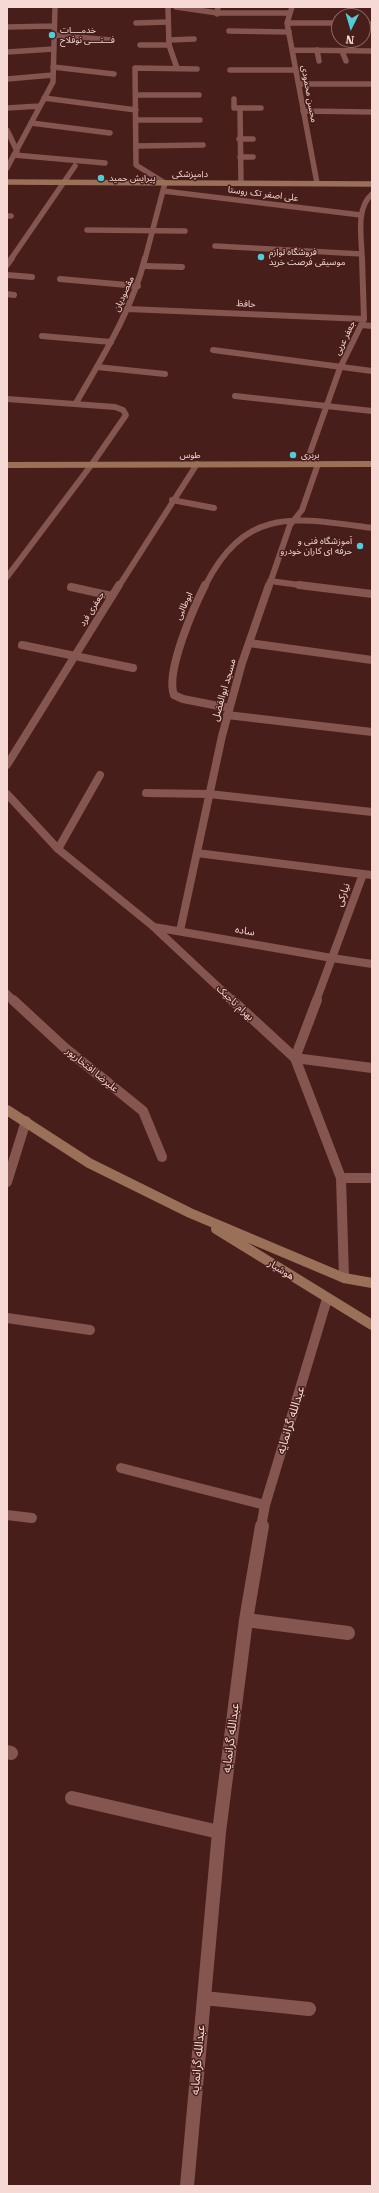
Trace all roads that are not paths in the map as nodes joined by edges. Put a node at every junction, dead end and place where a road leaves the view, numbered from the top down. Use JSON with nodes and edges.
{"nodes":[{"id":1,"x":55,"y":7,"type":"edge"},
{"id":2,"x":168,"y":7,"type":"edge"},
{"id":3,"x":176,"y":7,"type":"edge"},
{"id":4,"x":218,"y":7,"type":"edge"},
{"id":5,"x":259,"y":7,"type":"edge"},
{"id":6,"x":292,"y":7,"type":"edge"},
{"id":7,"x":255,"y":13,"type":"junction"},
{"id":8,"x":289,"y":13,"type":"junction"},
{"id":9,"x":217,"y":14,"type":"junction"},
{"id":10,"x":136,"y":22,"type":"dead end"},
{"id":11,"x":168,"y":22,"type":"junction"},
{"id":12,"x":287,"y":23,"type":"junction"},
{"id":13,"x":331,"y":24,"type":"edge"},
{"id":14,"x":54,"y":26,"type":"junction"},
{"id":15,"x":7,"y":27,"type":"edge"},
{"id":16,"x":229,"y":31,"type":"dead end"},
{"id":17,"x":289,"y":32,"type":"junction"},
{"id":18,"x":54,"y":35,"type":"junction"},
{"id":19,"x":111,"y":40,"type":"dead end"},
{"id":20,"x":194,"y":40,"type":"dead end"},
{"id":21,"x":169,"y":42,"type":"junction"},
{"id":22,"x":140,"y":45,"type":"dead end"},
{"id":23,"x":54,"y":49,"type":"junction"},
{"id":24,"x":292,"y":50,"type":"junction"},
{"id":25,"x":317,"y":50,"type":"junction"},
{"id":26,"x":342,"y":51,"type":"junction"},
{"id":27,"x":372,"y":51,"type":"edge"},
{"id":28,"x":7,"y":52,"type":"edge"},
{"id":29,"x":319,"y":61,"type":"dead end"},
{"id":30,"x":346,"y":61,"type":"dead end"},
{"id":31,"x":53,"y":66,"type":"junction"},
{"id":32,"x":177,"y":68,"type":"junction"},
{"id":33,"x":197,"y":68,"type":"dead end"},
{"id":34,"x":230,"y":70,"type":"dead end"},
{"id":35,"x":297,"y":70,"type":"junction"},
{"id":36,"x":114,"y":74,"type":"dead end"},
{"id":37,"x":53,"y":75,"type":"junction"},
{"id":38,"x":7,"y":79,"type":"edge"},
{"id":39,"x":299,"y":84,"type":"junction"},
{"id":40,"x":372,"y":84,"type":"edge"},
{"id":41,"x":136,"y":95,"type":"junction"},
{"id":42,"x":199,"y":95,"type":"dead end"},
{"id":43,"x":44,"y":98,"type":"junction"},
{"id":44,"x":234,"y":99,"type":"dead end"},
{"id":45,"x":40,"y":106,"type":"junction"},
{"id":46,"x":7,"y":108,"type":"edge"},
{"id":47,"x":240,"y":108,"type":"junction"},
{"id":48,"x":261,"y":108,"type":"dead end"},
{"id":49,"x":136,"y":110,"type":"junction"},
{"id":50,"x":303,"y":112,"type":"junction"},
{"id":51,"x":372,"y":112,"type":"edge"},
{"id":52,"x":136,"y":120,"type":"junction"},
{"id":53,"x":200,"y":120,"type":"dead end"},
{"id":54,"x":31,"y":123,"type":"junction"},
{"id":55,"x":7,"y":130,"type":"edge"},
{"id":56,"x":110,"y":133,"type":"dead end"},
{"id":57,"x":239,"y":139,"type":"junction"},
{"id":58,"x":253,"y":139,"type":"dead end"},
{"id":59,"x":203,"y":145,"type":"dead end"},
{"id":60,"x":136,"y":146,"type":"junction"},
{"id":61,"x":7,"y":152,"type":"edge"},
{"id":62,"x":16,"y":153,"type":"junction"},
{"id":63,"x":240,"y":157,"type":"junction"},
{"id":64,"x":253,"y":157,"type":"dead end"},
{"id":65,"x":105,"y":163,"type":"dead end"},
{"id":66,"x":74,"y":166,"type":"dead end"},
{"id":67,"x":7,"y":168,"type":"edge"},
{"id":68,"x":7,"y":182,"type":"edge"},
{"id":69,"x":63,"y":182,"type":"junction"},
{"id":70,"x":165,"y":183,"type":"junction"},
{"id":71,"x":241,"y":183,"type":"junction"},
{"id":72,"x":317,"y":183,"type":"junction"},
{"id":73,"x":372,"y":184,"type":"edge"},
{"id":74,"x":163,"y":191,"type":"junction"},
{"id":75,"x":372,"y":194,"type":"edge"},
{"id":76,"x":361,"y":215,"type":"junction"},
{"id":77,"x":87,"y":230,"type":"dead end"},
{"id":78,"x":154,"y":230,"type":"junction"},
{"id":79,"x":185,"y":231,"type":"dead end"},
{"id":80,"x":215,"y":246,"type":"dead end"},
{"id":81,"x":362,"y":254,"type":"junction"},
{"id":82,"x":7,"y":265,"type":"edge"},
{"id":83,"x":145,"y":266,"type":"junction"},
{"id":84,"x":182,"y":267,"type":"dead end"},
{"id":85,"x":7,"y":275,"type":"edge"},
{"id":86,"x":32,"y":277,"type":"dead end"},
{"id":87,"x":60,"y":279,"type":"dead end"},
{"id":88,"x":138,"y":286,"type":"junction"},
{"id":89,"x":7,"y":294,"type":"edge"},
{"id":90,"x":14,"y":295,"type":"dead end"},
{"id":91,"x":128,"y":309,"type":"junction"},
{"id":92,"x":363,"y":322,"type":"junction"},
{"id":93,"x":372,"y":326,"type":"edge"},
{"id":94,"x":42,"y":336,"type":"dead end"},
{"id":95,"x":111,"y":342,"type":"junction"},
{"id":96,"x":213,"y":350,"type":"dead end"},
{"id":97,"x":96,"y":366,"type":"junction"},
{"id":98,"x":340,"y":368,"type":"junction"},
{"id":99,"x":372,"y":371,"type":"edge"},
{"id":100,"x":165,"y":374,"type":"dead end"},
{"id":101,"x":236,"y":396,"type":"dead end"},
{"id":102,"x":7,"y":399,"type":"edge"},
{"id":103,"x":76,"y":403,"type":"junction"},
{"id":104,"x":325,"y":406,"type":"junction"},
{"id":105,"x":372,"y":411,"type":"edge"},
{"id":106,"x":92,"y":464,"type":"junction"},
{"id":107,"x":197,"y":464,"type":"junction"},
{"id":108,"x":306,"y":464,"type":"junction"},
{"id":109,"x":318,"y":464,"type":"junction"},
{"id":110,"x":372,"y":464,"type":"edge"},
{"id":111,"x":7,"y":465,"type":"edge"},
{"id":112,"x":172,"y":500,"type":"junction"},
{"id":113,"x":214,"y":508,"type":"dead end"},
{"id":114,"x":296,"y":518,"type":"junction"},
{"id":115,"x":372,"y":528,"type":"edge"},
{"id":116,"x":7,"y":576,"type":"edge"},
{"id":117,"x":270,"y":581,"type":"junction"},
{"id":118,"x":72,"y":587,"type":"dead end"},
{"id":119,"x":372,"y":594,"type":"edge"},
{"id":120,"x":112,"y":596,"type":"junction"},
{"id":121,"x":249,"y":643,"type":"junction"},
{"id":122,"x":22,"y":645,"type":"dead end"},
{"id":123,"x":75,"y":655,"type":"junction"},
{"id":124,"x":372,"y":660,"type":"edge"},
{"id":125,"x":133,"y":668,"type":"dead end"},
{"id":126,"x":228,"y":711,"type":"junction"},
{"id":127,"x":372,"y":732,"type":"edge"},
{"id":128,"x":7,"y":765,"type":"edge"},
{"id":129,"x":100,"y":774,"type":"dead end"},
{"id":130,"x":7,"y":794,"type":"edge"},
{"id":131,"x":146,"y":794,"type":"dead end"},
{"id":132,"x":209,"y":794,"type":"junction"},
{"id":133,"x":372,"y":812,"type":"edge"},
{"id":134,"x":58,"y":849,"type":"junction"},
{"id":135,"x":197,"y":853,"type":"junction"},
{"id":136,"x":367,"y":875,"type":"edge"},
{"id":137,"x":154,"y":926,"type":"junction"},
{"id":138,"x":180,"y":931,"type":"junction"},
{"id":139,"x":332,"y":958,"type":"junction"},
{"id":140,"x":372,"y":964,"type":"edge"},
{"id":141,"x":7,"y":994,"type":"edge"},
{"id":142,"x":295,"y":1058,"type":"junction"},
{"id":143,"x":372,"y":1068,"type":"edge"},
{"id":144,"x":7,"y":1110,"type":"edge"},
{"id":145,"x":26,"y":1121,"type":"junction"},
{"id":146,"x":162,"y":1157,"type":"dead end"},
{"id":147,"x":341,"y":1178,"type":"junction"},
{"id":148,"x":372,"y":1178,"type":"edge"},
{"id":149,"x":7,"y":1182,"type":"edge"},
{"id":150,"x":190,"y":1213,"type":"junction"},
{"id":151,"x":344,"y":1278,"type":"junction"},
{"id":152,"x":372,"y":1283,"type":"edge"},
{"id":153,"x":327,"y":1299,"type":"junction"},
{"id":154,"x":7,"y":1318,"type":"edge"},
{"id":155,"x":372,"y":1324,"type":"edge"},
{"id":156,"x":90,"y":1330,"type":"dead end"},
{"id":157,"x":121,"y":1468,"type":"dead end"},
{"id":158,"x":265,"y":1505,"type":"junction"},
{"id":159,"x":7,"y":1515,"type":"edge"},
{"id":160,"x":32,"y":1518,"type":"dead end"},
{"id":161,"x":246,"y":1620,"type":"junction"},
{"id":162,"x":348,"y":1633,"type":"dead end"},
{"id":163,"x":72,"y":1798,"type":"dead end"},
{"id":164,"x":219,"y":1832,"type":"junction"},
{"id":165,"x":204,"y":1998,"type":"junction"},
{"id":166,"x":308,"y":2008,"type":"dead end"},
{"id":167,"x":187,"y":2186,"type":"edge"}],
"edges":[{"from":1,"to":14,"type":"street"},
{"from":2,"to":11,"type":"street"},
{"from":3,"to":9,"type":"street"},
{"from":4,"to":9,"type":"street"},
{"from":5,"to":7,"type":"street"},
{"from":6,"to":8,"type":"street","name":"محسن محمودی"},
{"from":7,"to":8,"type":"street"},
{"from":7,"to":9,"type":"street"},
{"from":8,"to":12,"type":"street","name":"محسن محمودی"},
{"from":10,"to":11,"type":"street"},
{"from":11,"to":21,"type":"street"},
{"from":12,"to":13,"type":"street"},
{"from":12,"to":17,"type":"street","name":"محسن محمودی"},
{"from":14,"to":15,"type":"street"},
{"from":14,"to":18,"type":"street"},
{"from":16,"to":17,"type":"street"},
{"from":17,"to":24,"type":"street","name":"محسن محمودی"},
{"from":18,"to":19,"type":"street"},
{"from":18,"to":23,"type":"street"},
{"from":20,"to":21,"type":"street"},
{"from":21,"to":22,"type":"street"},
{"from":21,"to":32,"type":"street"},
{"from":23,"to":28,"type":"street"},
{"from":23,"to":31,"type":"street"},
{"from":24,"to":25,"type":"street"},
{"from":24,"to":35,"type":"street","name":"محسن محمودی"},
{"from":25,"to":26,"type":"street"},
{"from":25,"to":29,"type":"street"},
{"from":26,"to":27,"type":"street"},
{"from":26,"to":30,"type":"street"},
{"from":31,"to":36,"type":"street"},
{"from":31,"to":37,"type":"street"},
{"from":32,"to":33,"type":"street"},
{"from":32,"to":41,"type":"street"},
{"from":34,"to":35,"type":"street"},
{"from":35,"to":39,"type":"street","name":"محسن محمودی"},
{"from":37,"to":38,"type":"street"},
{"from":37,"to":43,"type":"street"},
{"from":39,"to":40,"type":"street"},
{"from":39,"to":50,"type":"street","name":"محسن محمودی"},
{"from":41,"to":42,"type":"street"},
{"from":41,"to":49,"type":"street"},
{"from":43,"to":45,"type":"street"},
{"from":43,"to":49,"type":"street"},
{"from":44,"to":47,"type":"street"},
{"from":45,"to":46,"type":"street"},
{"from":45,"to":54,"type":"street"},
{"from":47,"to":48,"type":"street"},
{"from":47,"to":57,"type":"street"},
{"from":49,"to":52,"type":"street"},
{"from":50,"to":51,"type":"street"},
{"from":50,"to":72,"type":"street","name":"محسن محمودی"},
{"from":52,"to":53,"type":"street"},
{"from":52,"to":60,"type":"street"},
{"from":54,"to":56,"type":"street"},
{"from":54,"to":62,"type":"street"},
{"from":55,"to":62,"type":"street"},
{"from":57,"to":58,"type":"street"},
{"from":57,"to":63,"type":"street"},
{"from":59,"to":60,"type":"street"},
{"from":60,"to":70,"type":"street"},
{"from":61,"to":62,"type":"street"},
{"from":62,"to":65,"type":"street"},
{"from":62,"to":67,"type":"street"},
{"from":63,"to":64,"type":"street"},
{"from":63,"to":71,"type":"street"},
{"from":66,"to":69,"type":"street"},
{"from":68,"to":69,"type":"main road","name":"دامپزشکی"},
{"from":69,"to":70,"type":"main road","name":"دامپزشکی"},
{"from":69,"to":82,"type":"street"},
{"from":70,"to":71,"type":"main road","name":"دامپزشکی"},
{"from":70,"to":74,"type":"street","name":"مقصودیان"},
{"from":71,"to":72,"type":"main road","name":"دامپزشکی"},
{"from":72,"to":73,"type":"main road","name":"دامپزشکی"},
{"from":74,"to":76,"type":"street","name":"علی اصغر تک روستا"},
{"from":74,"to":78,"type":"street","name":"مقصودیان"},
{"from":75,"to":76,"type":"street","name":"جعفر عربی"},
{"from":76,"to":81,"type":"street","name":"جعفر عربی"},
{"from":77,"to":78,"type":"street"},
{"from":78,"to":79,"type":"street"},
{"from":78,"to":83,"type":"street","name":"مقصودیان"},
{"from":80,"to":81,"type":"street"},
{"from":81,"to":92,"type":"street","name":"جعفر عربی"},
{"from":83,"to":84,"type":"street"},
{"from":83,"to":88,"type":"street","name":"مقصودیان"},
{"from":85,"to":86,"type":"street"},
{"from":87,"to":88,"type":"street"},
{"from":88,"to":91,"type":"street","name":"مقصودیان"},
{"from":89,"to":90,"type":"street"},
{"from":91,"to":92,"type":"street","name":"حافظ"},
{"from":91,"to":95,"type":"street","name":"مقصودیان"},
{"from":92,"to":93,"type":"street","name":"حافظ"},
{"from":92,"to":98,"type":"street","name":"جعفر عربی"},
{"from":94,"to":95,"type":"street"},
{"from":95,"to":97,"type":"street","name":"مقصودیان"},
{"from":96,"to":98,"type":"street"},
{"from":97,"to":100,"type":"street"},
{"from":97,"to":103,"type":"street","name":"مقصودیان"},
{"from":98,"to":99,"type":"street"},
{"from":98,"to":104,"type":"street","name":"جعفر عربی"},
{"from":101,"to":104,"type":"street"},
{"from":102,"to":103,"type":"street"},
{"from":103,"to":106,"type":"street"},
{"from":104,"to":105,"type":"street"},
{"from":104,"to":108,"type":"street","name":"جعفر عربی"},
{"from":106,"to":107,"type":"main road","name":"طوس"},
{"from":106,"to":111,"type":"main road","name":"طوس"},
{"from":106,"to":116,"type":"street"},
{"from":107,"to":108,"type":"main road","name":"طوس"},
{"from":107,"to":112,"type":"street","name":"جعفری فرد"},
{"from":108,"to":109,"type":"main road","name":"طوس"},
{"from":109,"to":110,"type":"main road","name":"طوس"},
{"from":109,"to":114,"type":"street","name":"مسجد ابوالفضل"},
{"from":112,"to":113,"type":"street"},
{"from":112,"to":120,"type":"street","name":"جعفری فرد"},
{"from":114,"to":115,"type":"street"},
{"from":114,"to":117,"type":"street","name":"مسجد ابوالفضل"},
{"from":114,"to":126,"type":"street","name":"ابوطالبی"},
{"from":117,"to":119,"type":"street"},
{"from":117,"to":121,"type":"street","name":"مسجد ابوالفضل"},
{"from":118,"to":120,"type":"street"},
{"from":120,"to":123,"type":"street","name":"جعفری فرد"},
{"from":121,"to":124,"type":"street"},
{"from":121,"to":126,"type":"street","name":"مسجد ابوالفضل"},
{"from":122,"to":123,"type":"street"},
{"from":123,"to":125,"type":"street"},
{"from":123,"to":128,"type":"street","name":"جعفری فرد"},
{"from":126,"to":127,"type":"street"},
{"from":126,"to":132,"type":"street","name":"مسجد ابوالفضل"},
{"from":129,"to":134,"type":"street"},
{"from":130,"to":134,"type":"street","name":"بهرام تاجیک"},
{"from":131,"to":132,"type":"street"},
{"from":132,"to":133,"type":"street"},
{"from":132,"to":135,"type":"street","name":"مسجد ابوالفضل"},
{"from":134,"to":137,"type":"street","name":"بهرام تاجیک"},
{"from":135,"to":136,"type":"street","name":"نیارکی"},
{"from":135,"to":138,"type":"street","name":"مسجد ابوالفضل"},
{"from":136,"to":139,"type":"street","name":"نیارکی"},
{"from":137,"to":138,"type":"street","name":"ساده"},
{"from":137,"to":142,"type":"street","name":"بهرام تاجیک"},
{"from":138,"to":139,"type":"street","name":"ساده"},
{"from":139,"to":140,"type":"street","name":"ساده"},
{"from":139,"to":142,"type":"street","name":"نیارکی"},
{"from":141,"to":146,"type":"street","name":"علیرضا افتخارپور"},
{"from":142,"to":143,"type":"street"},
{"from":142,"to":147,"type":"street","name":"بهرام تاجیک"},
{"from":144,"to":145,"type":"main road","name":"هوشیار"},
{"from":145,"to":149,"type":"street"},
{"from":145,"to":150,"type":"main road","name":"هوشیار"},
{"from":147,"to":148,"type":"street"},
{"from":147,"to":151,"type":"street","name":"بهرام تاجیک"},
{"from":150,"to":151,"type":"main road","name":"هوشیار"},
{"from":150,"to":153,"type":"main road","name":"هوشیار"},
{"from":151,"to":152,"type":"main road","name":"هوشیار"},
{"from":153,"to":155,"type":"main road","name":"هوشیار"},
{"from":153,"to":158,"type":"street","name":"عبدالله گرانمایه"},
{"from":154,"to":156,"type":"street"},
{"from":157,"to":158,"type":"street"},
{"from":158,"to":161,"type":"street","name":"عبدالله گرانمایه"},
{"from":159,"to":160,"type":"street"},
{"from":161,"to":162,"type":"street"},
{"from":161,"to":164,"type":"street","name":"عبدالله گرانمایه"},
{"from":163,"to":164,"type":"street"},
{"from":164,"to":165,"type":"street","name":"عبدالله گرانمایه"},
{"from":165,"to":166,"type":"street"},
{"from":165,"to":167,"type":"street","name":"عبدالله گرانمایه"}]}
